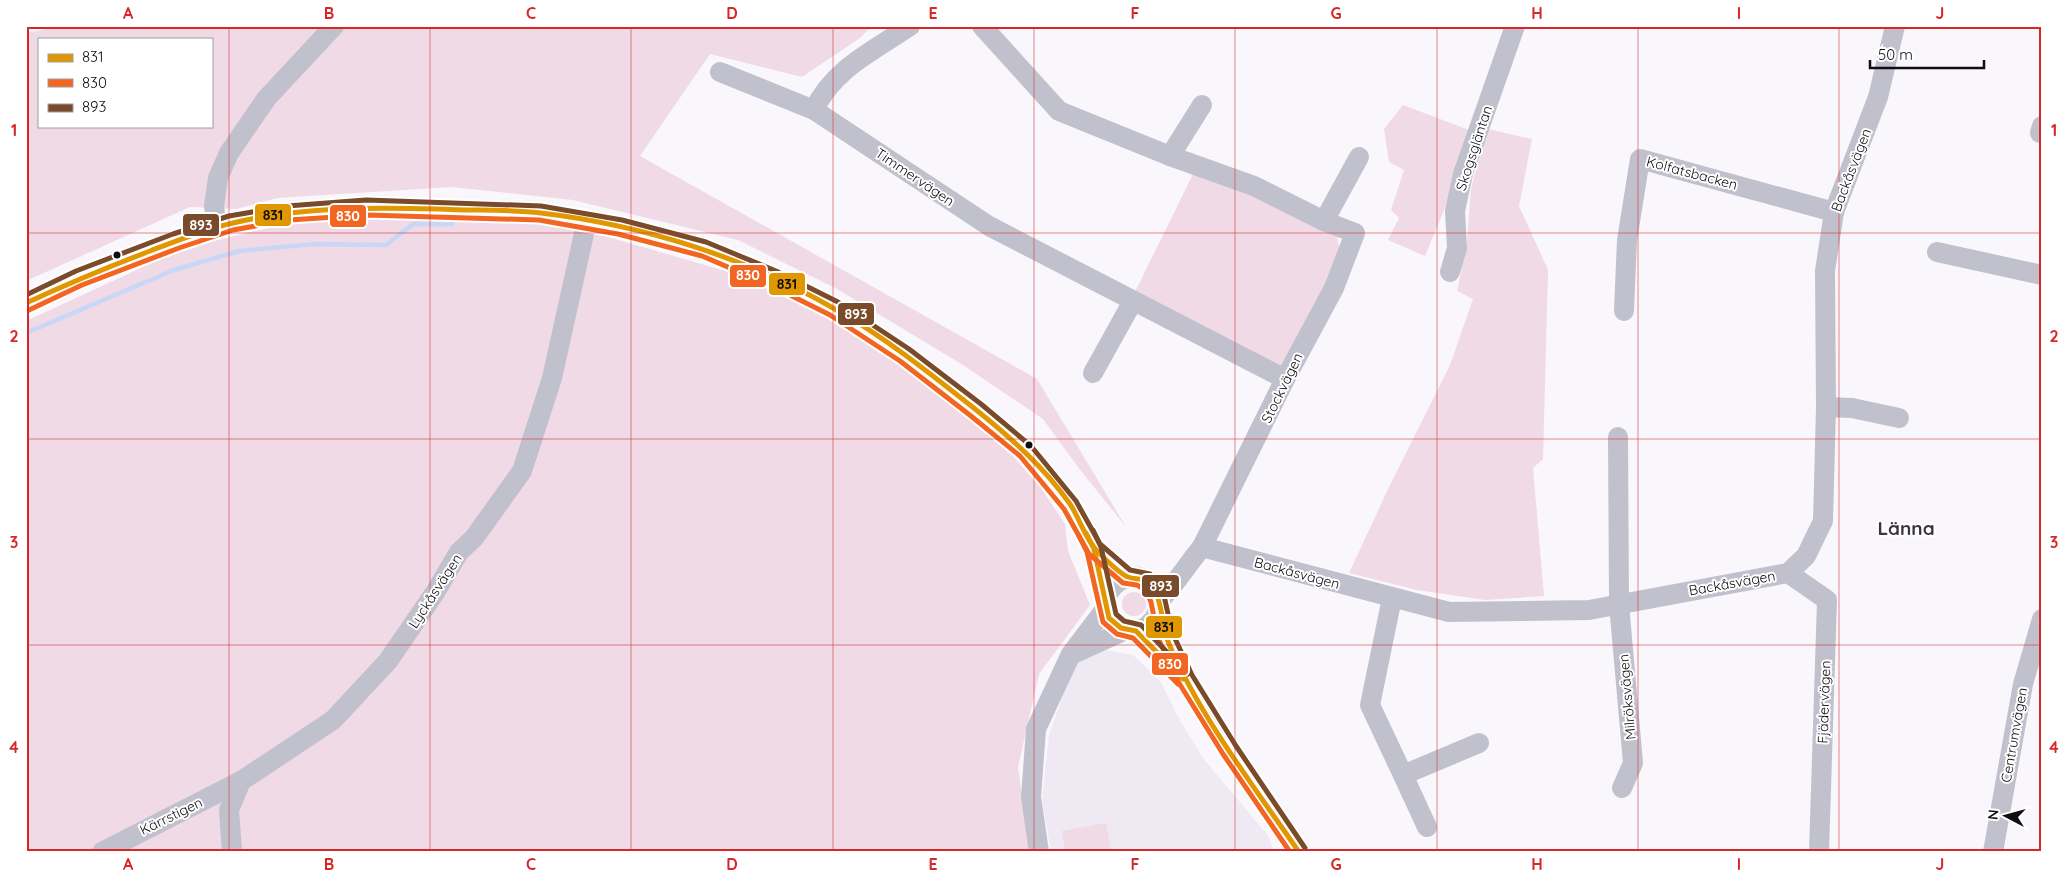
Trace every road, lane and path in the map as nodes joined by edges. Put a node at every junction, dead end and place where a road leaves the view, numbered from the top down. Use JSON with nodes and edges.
{"nodes":[{"id":1,"x":334,"y":26,"type":"edge"},
{"id":2,"x":910,"y":26,"type":"edge"},
{"id":3,"x":982,"y":26,"type":"edge"},
{"id":4,"x":1514,"y":26,"type":"edge"},
{"id":5,"x":1895,"y":26,"type":"edge"},
{"id":6,"x":720,"y":72,"type":"dead end"},
{"id":7,"x":815,"y":98,"type":"junction"},
{"id":8,"x":1202,"y":105,"type":"dead end"},
{"id":9,"x":1170,"y":156,"type":"junction"},
{"id":10,"x":1359,"y":158,"type":"dead end"},
{"id":11,"x":1834,"y":212,"type":"junction"},
{"id":12,"x":586,"y":220,"type":"junction"},
{"id":13,"x":1324,"y":221,"type":"junction"},
{"id":14,"x":217,"y":228,"type":"junction"},
{"id":15,"x":1936,"y":252,"type":"dead end"},
{"id":16,"x":1450,"y":272,"type":"dead end"},
{"id":17,"x":2042,"y":275,"type":"edge"},
{"id":18,"x":1133,"y":301,"type":"junction"},
{"id":19,"x":26,"y":303,"type":"edge"},
{"id":20,"x":1624,"y":311,"type":"dead end"},
{"id":21,"x":1093,"y":373,"type":"dead end"},
{"id":22,"x":1285,"y":379,"type":"junction"},
{"id":23,"x":1826,"y":407,"type":"junction"},
{"id":24,"x":1899,"y":418,"type":"dead end"},
{"id":25,"x":1618,"y":437,"type":"dead end"},
{"id":26,"x":1202,"y":547,"type":"junction"},
{"id":27,"x":1094,"y":550,"type":"junction"},
{"id":28,"x":1184,"y":568,"type":"junction"},
{"id":29,"x":1788,"y":573,"type":"junction"},
{"id":30,"x":1136,"y":578,"type":"junction"},
{"id":31,"x":1392,"y":598,"type":"junction"},
{"id":32,"x":1106,"y":603,"type":"junction"},
{"id":33,"x":1619,"y":604,"type":"junction"},
{"id":34,"x":1159,"y":605,"type":"junction"},
{"id":35,"x":2042,"y":619,"type":"edge"},
{"id":36,"x":1131,"y":630,"type":"junction"},
{"id":37,"x":1071,"y":654,"type":"junction"},
{"id":38,"x":1191,"y":689,"type":"junction"},
{"id":39,"x":1479,"y":743,"type":"dead end"},
{"id":40,"x":1402,"y":775,"type":"junction"},
{"id":41,"x":241,"y":782,"type":"junction"},
{"id":42,"x":1622,"y":788,"type":"dead end"},
{"id":43,"x":1427,"y":827,"type":"dead end"},
{"id":44,"x":102,"y":852,"type":"edge"},
{"id":45,"x":232,"y":852,"type":"edge"},
{"id":46,"x":1039,"y":852,"type":"edge"},
{"id":47,"x":1299,"y":852,"type":"edge"},
{"id":48,"x":1819,"y":852,"type":"edge"},
{"id":49,"x":1993,"y":852,"type":"edge"}],
"edges":[{"from":1,"to":14,"type":"street"},
{"from":2,"to":7,"type":"street"},
{"from":3,"to":9,"type":"street","name":"Stockvägen"},
{"from":4,"to":16,"type":"street","name":"Skogsgläntan"},
{"from":5,"to":11,"type":"street","name":"Backåsvägen"},
{"from":6,"to":7,"type":"street","name":"Timmervägen"},
{"from":7,"to":18,"type":"street","name":"Timmervägen"},
{"from":8,"to":9,"type":"street"},
{"from":9,"to":13,"type":"street","name":"Stockvägen"},
{"from":10,"to":13,"type":"street"},
{"from":11,"to":20,"type":"street","name":"Kolfatsbacken"},
{"from":11,"to":23,"type":"street","name":"Backåsvägen"},
{"from":12,"to":14,"type":"street"},
{"from":12,"to":27,"type":"street"},
{"from":12,"to":41,"type":"street","name":"Lyckåsvägen"},
{"from":13,"to":22,"type":"street","name":"Stockvägen"},
{"from":14,"to":19,"type":"street"},
{"from":15,"to":17,"type":"street"},
{"from":18,"to":21,"type":"street"},
{"from":18,"to":22,"type":"street","name":"Timmervägen"},
{"from":22,"to":26,"type":"street","name":"Stockvägen"},
{"from":23,"to":24,"type":"street"},
{"from":23,"to":29,"type":"street","name":"Backåsvägen"},
{"from":25,"to":33,"type":"street"},
{"from":26,"to":28,"type":"street","name":"Stockvägen"},
{"from":26,"to":31,"type":"street","name":"Backåsvägen"},
{"from":27,"to":30,"type":"street"},
{"from":27,"to":32,"type":"street"},
{"from":28,"to":30,"type":"street"},
{"from":28,"to":34,"type":"street","name":"Stockvägen"},
{"from":29,"to":33,"type":"street","name":"Backåsvägen"},
{"from":29,"to":48,"type":"street","name":"Fjädervägen"},
{"from":30,"to":32,"type":"street"},
{"from":30,"to":34,"type":"street"},
{"from":31,"to":33,"type":"street","name":"Backåsvägen"},
{"from":31,"to":40,"type":"street"},
{"from":32,"to":36,"type":"street"},
{"from":32,"to":37,"type":"street"},
{"from":33,"to":42,"type":"street","name":"Milröksvägen"},
{"from":34,"to":36,"type":"street"},
{"from":34,"to":38,"type":"street"},
{"from":35,"to":49,"type":"street","name":"Centrumvägen"},
{"from":36,"to":37,"type":"street"},
{"from":36,"to":38,"type":"street"},
{"from":37,"to":46,"type":"street"},
{"from":38,"to":47,"type":"street"},
{"from":39,"to":40,"type":"street"},
{"from":40,"to":43,"type":"street"},
{"from":41,"to":44,"type":"street","name":"Kärrstigen"},
{"from":41,"to":45,"type":"street"}]}
